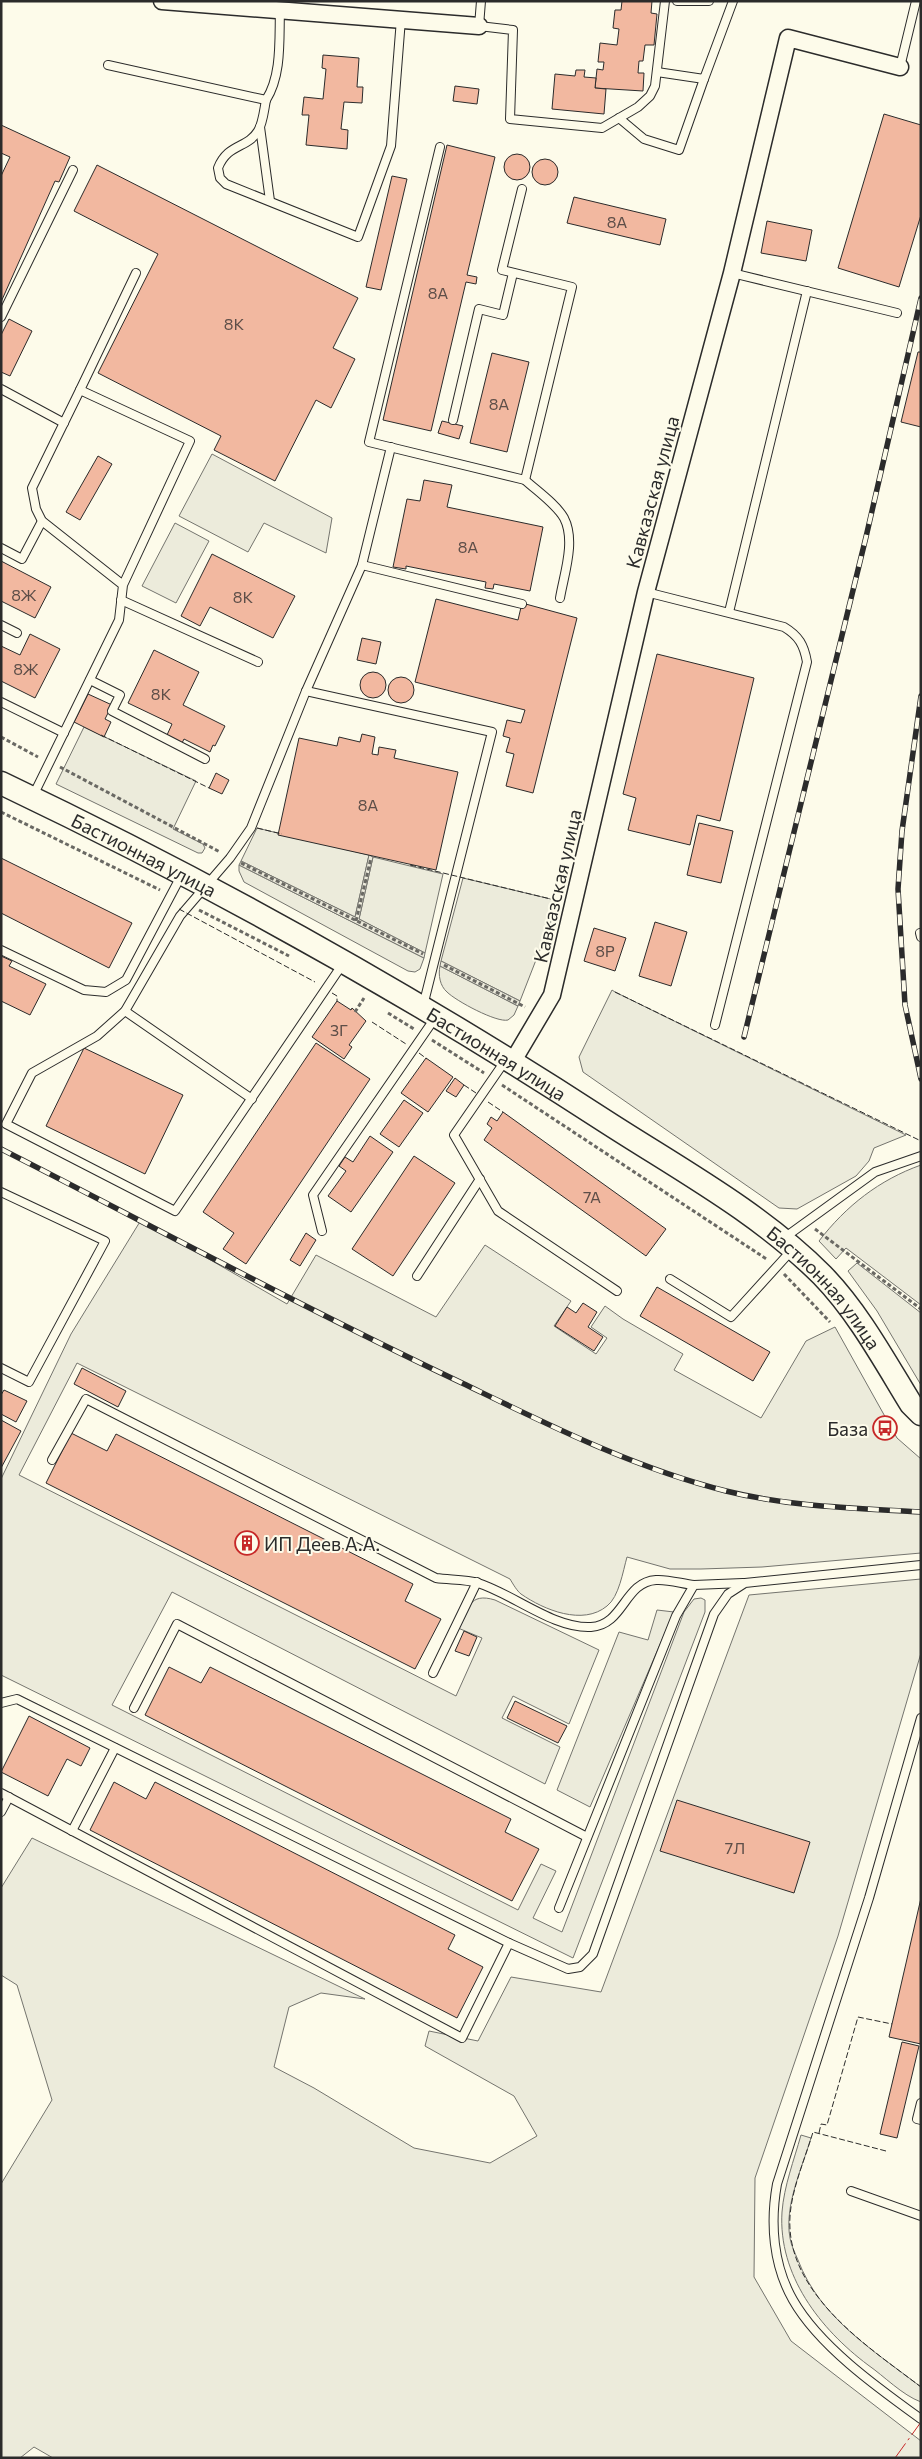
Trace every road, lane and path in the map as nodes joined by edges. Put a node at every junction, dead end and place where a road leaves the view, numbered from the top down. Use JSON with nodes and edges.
{"nodes":[{"id":1,"x":162,"y":1,"type":"edge"},
{"id":2,"x":481,"y":1,"type":"edge"},
{"id":3,"x":665,"y":1,"type":"edge"},
{"id":4,"x":677,"y":1,"type":"edge"},
{"id":5,"x":709,"y":1,"type":"edge"},
{"id":6,"x":733,"y":1,"type":"edge"},
{"id":7,"x":916,"y":1,"type":"edge"},
{"id":8,"x":280,"y":10,"type":"junction"},
{"id":9,"x":401,"y":20,"type":"junction"},
{"id":10,"x":479,"y":26,"type":"junction"},
{"id":11,"x":108,"y":65,"type":"dead end"},
{"id":12,"x":900,"y":67,"type":"joint"},
{"id":13,"x":657,"y":72,"type":"junction"},
{"id":14,"x":704,"y":79,"type":"junction"},
{"id":15,"x":266,"y":100,"type":"junction"},
{"id":16,"x":619,"y":118,"type":"junction"},
{"id":17,"x":260,"y":127,"type":"junction"},
{"id":18,"x":440,"y":147,"type":"dead end"},
{"id":19,"x":73,"y":170,"type":"dead end"},
{"id":20,"x":522,"y":189,"type":"dead end"},
{"id":21,"x":270,"y":201,"type":"junction"},
{"id":22,"x":513,"y":272,"type":"junction"},
{"id":23,"x":136,"y":273,"type":"dead end"},
{"id":24,"x":732,"y":273,"type":"junction"},
{"id":25,"x":807,"y":291,"type":"junction"},
{"id":26,"x":898,"y":313,"type":"dead end"},
{"id":27,"x":1,"y":318,"type":"edge"},
{"id":28,"x":1,"y":389,"type":"edge"},
{"id":29,"x":80,"y":390,"type":"junction"},
{"id":30,"x":452,"y":420,"type":"dead end"},
{"id":31,"x":64,"y":423,"type":"junction"},
{"id":32,"x":391,"y":447,"type":"junction"},
{"id":33,"x":525,"y":480,"type":"junction"},
{"id":34,"x":42,"y":521,"type":"junction"},
{"id":35,"x":1,"y":548,"type":"edge"},
{"id":36,"x":362,"y":565,"type":"junction"},
{"id":37,"x":122,"y":585,"type":"junction"},
{"id":38,"x":646,"y":592,"type":"junction"},
{"id":39,"x":560,"y":598,"type":"dead end"},
{"id":40,"x":121,"y":600,"type":"junction"},
{"id":41,"x":522,"y":604,"type":"dead end"},
{"id":42,"x":729,"y":612,"type":"junction"},
{"id":43,"x":1,"y":625,"type":"edge"},
{"id":44,"x":17,"y":633,"type":"dead end"},
{"id":45,"x":258,"y":662,"type":"dead end"},
{"id":46,"x":90,"y":680,"type":"junction"},
{"id":47,"x":306,"y":691,"type":"junction"},
{"id":48,"x":1,"y":702,"type":"edge"},
{"id":49,"x":64,"y":733,"type":"junction"},
{"id":50,"x":1,"y":737,"type":"edge"},
{"id":51,"x":206,"y":759,"type":"dead end"},
{"id":52,"x":50,"y":762,"type":"junction"},
{"id":53,"x":1,"y":784,"type":"edge"},
{"id":54,"x":32,"y":798,"type":"junction"},
{"id":55,"x":230,"y":858,"type":"junction"},
{"id":56,"x":371,"y":858,"type":"dead end"},
{"id":57,"x":182,"y":874,"type":"junction"},
{"id":58,"x":204,"y":886,"type":"junction"},
{"id":59,"x":356,"y":921,"type":"junction"},
{"id":60,"x":1,"y":950,"type":"edge"},
{"id":61,"x":434,"y":960,"type":"junction"},
{"id":62,"x":344,"y":961,"type":"junction"},
{"id":63,"x":364,"y":998,"type":"dead end"},
{"id":64,"x":125,"y":1011,"type":"junction"},
{"id":65,"x":355,"y":1012,"type":"dead end"},
{"id":66,"x":429,"y":1012,"type":"junction"},
{"id":67,"x":540,"y":1014,"type":"junction"},
{"id":68,"x":715,"y":1025,"type":"dead end"},
{"id":69,"x":510,"y":1059,"type":"junction"},
{"id":70,"x":252,"y":1099,"type":"junction"},
{"id":71,"x":921,"y":1156,"type":"edge"},
{"id":72,"x":480,"y":1179,"type":"junction"},
{"id":73,"x":1,"y":1192,"type":"edge"},
{"id":74,"x":806,"y":1222,"type":"junction"},
{"id":75,"x":322,"y":1230,"type":"dead end"},
{"id":76,"x":788,"y":1244,"type":"junction"},
{"id":77,"x":417,"y":1276,"type":"dead end"},
{"id":78,"x":670,"y":1279,"type":"dead end"},
{"id":79,"x":617,"y":1291,"type":"dead end"},
{"id":80,"x":921,"y":1309,"type":"edge"},
{"id":81,"x":1,"y":1368,"type":"edge"},
{"id":82,"x":921,"y":1414,"type":"edge"},
{"id":83,"x":52,"y":1460,"type":"dead end"},
{"id":84,"x":921,"y":1565,"type":"edge"},
{"id":85,"x":477,"y":1582,"type":"junction"},
{"id":86,"x":745,"y":1583,"type":"junction"},
{"id":87,"x":694,"y":1585,"type":"junction"},
{"id":88,"x":433,"y":1673,"type":"dead end"},
{"id":89,"x":1,"y":1703,"type":"edge"},
{"id":90,"x":134,"y":1708,"type":"dead end"},
{"id":91,"x":921,"y":1718,"type":"edge"},
{"id":92,"x":115,"y":1748,"type":"junction"},
{"id":93,"x":5,"y":1795,"type":"edge"},
{"id":94,"x":1,"y":1812,"type":"edge"},
{"id":95,"x":72,"y":1831,"type":"junction"},
{"id":96,"x":587,"y":1837,"type":"junction"},
{"id":97,"x":558,"y":1908,"type":"dead end"},
{"id":98,"x":509,"y":1943,"type":"junction"},
{"id":99,"x":921,"y":2103,"type":"edge"},
{"id":100,"x":921,"y":2120,"type":"edge"},
{"id":101,"x":851,"y":2191,"type":"dead end"},
{"id":102,"x":921,"y":2216,"type":"edge"},
{"id":103,"x":921,"y":2419,"type":"edge"}],
"edges":[{"from":1,"to":8,"type":"street"},
{"from":2,"to":10,"type":"lane"},
{"from":3,"to":13,"type":"lane"},
{"from":4,"to":5,"type":"lane"},
{"from":6,"to":14,"type":"lane"},
{"from":7,"to":12,"type":"lane"},
{"from":8,"to":9,"type":"street"},
{"from":8,"to":15,"type":"lane"},
{"from":9,"to":10,"type":"street"},
{"from":9,"to":21,"type":"lane"},
{"from":10,"to":16,"type":"lane"},
{"from":11,"to":15,"type":"lane"},
{"from":12,"to":24,"type":"street","name":"Кавказская улица"},
{"from":13,"to":14,"type":"lane"},
{"from":13,"to":16,"type":"lane"},
{"from":14,"to":16,"type":"lane"},
{"from":15,"to":17,"type":"lane"},
{"from":17,"to":21,"type":"lane"},
{"from":17,"to":21,"type":"lane"},
{"from":18,"to":32,"type":"lane"},
{"from":19,"to":27,"type":"lane"},
{"from":20,"to":22,"type":"lane"},
{"from":22,"to":30,"type":"lane"},
{"from":22,"to":33,"type":"lane"},
{"from":23,"to":29,"type":"lane"},
{"from":24,"to":25,"type":"lane"},
{"from":24,"to":38,"type":"street","name":"Кавказская улица"},
{"from":25,"to":26,"type":"lane"},
{"from":25,"to":42,"type":"lane"},
{"from":28,"to":31,"type":"lane"},
{"from":29,"to":31,"type":"lane"},
{"from":29,"to":37,"type":"lane"},
{"from":31,"to":34,"type":"lane"},
{"from":32,"to":33,"type":"lane"},
{"from":32,"to":36,"type":"lane"},
{"from":33,"to":39,"type":"lane"},
{"from":34,"to":35,"type":"lane"},
{"from":34,"to":37,"type":"lane"},
{"from":36,"to":41,"type":"lane"},
{"from":36,"to":47,"type":"lane"},
{"from":37,"to":40,"type":"lane"},
{"from":38,"to":42,"type":"lane"},
{"from":38,"to":67,"type":"street","name":"Кавказская улица"},
{"from":40,"to":45,"type":"lane"},
{"from":40,"to":46,"type":"lane"},
{"from":42,"to":68,"type":"lane"},
{"from":43,"to":44,"type":"lane"},
{"from":46,"to":49,"type":"lane"},
{"from":46,"to":51,"type":"lane"},
{"from":47,"to":55,"type":"lane"},
{"from":47,"to":61,"type":"lane"},
{"from":48,"to":49,"type":"lane"},
{"from":49,"to":52,"type":"lane"},
{"from":50,"to":52,"type":"path"},
{"from":52,"to":54,"type":"lane"},
{"from":52,"to":55,"type":"path"},
{"from":53,"to":54,"type":"main road","name":"Бастионная улица"},
{"from":54,"to":57,"type":"main road","name":"Бастионная улица"},
{"from":55,"to":58,"type":"lane"},
{"from":55,"to":59,"type":"path"},
{"from":56,"to":59,"type":"path"},
{"from":57,"to":58,"type":"main road","name":"Бастионная улица"},
{"from":57,"to":60,"type":"lane"},
{"from":58,"to":62,"type":"main road","name":"Бастионная улица"},
{"from":58,"to":64,"type":"lane"},
{"from":59,"to":61,"type":"path"},
{"from":61,"to":66,"type":"lane"},
{"from":61,"to":67,"type":"path"},
{"from":62,"to":66,"type":"main road","name":"Бастионная улица"},
{"from":62,"to":70,"type":"lane"},
{"from":63,"to":65,"type":"path"},
{"from":64,"to":70,"type":"lane"},
{"from":64,"to":70,"type":"lane"},
{"from":66,"to":69,"type":"main road","name":"Бастионная улица"},
{"from":66,"to":75,"type":"lane"},
{"from":67,"to":69,"type":"street","name":"Кавказская улица"},
{"from":69,"to":72,"type":"lane"},
{"from":69,"to":76,"type":"main road","name":"Бастионная улица"},
{"from":71,"to":74,"type":"lane"},
{"from":72,"to":77,"type":"lane"},
{"from":72,"to":79,"type":"lane"},
{"from":73,"to":81,"type":"lane"},
{"from":74,"to":76,"type":"lane"},
{"from":74,"to":80,"type":"path"},
{"from":76,"to":78,"type":"lane"},
{"from":76,"to":82,"type":"main road","name":"Бастионная улица"},
{"from":83,"to":85,"type":"lane"},
{"from":84,"to":86,"type":"lane"},
{"from":85,"to":87,"type":"lane"},
{"from":85,"to":88,"type":"lane"},
{"from":86,"to":87,"type":"lane"},
{"from":86,"to":98,"type":"lane"},
{"from":87,"to":96,"type":"lane"},
{"from":89,"to":92,"type":"lane"},
{"from":90,"to":96,"type":"lane"},
{"from":91,"to":103,"type":"lane"},
{"from":92,"to":95,"type":"lane"},
{"from":92,"to":98,"type":"lane"},
{"from":93,"to":94,"type":"lane"},
{"from":93,"to":95,"type":"lane"},
{"from":95,"to":98,"type":"lane"},
{"from":96,"to":97,"type":"lane"},
{"from":99,"to":100,"type":"lane"},
{"from":101,"to":102,"type":"lane"}]}
